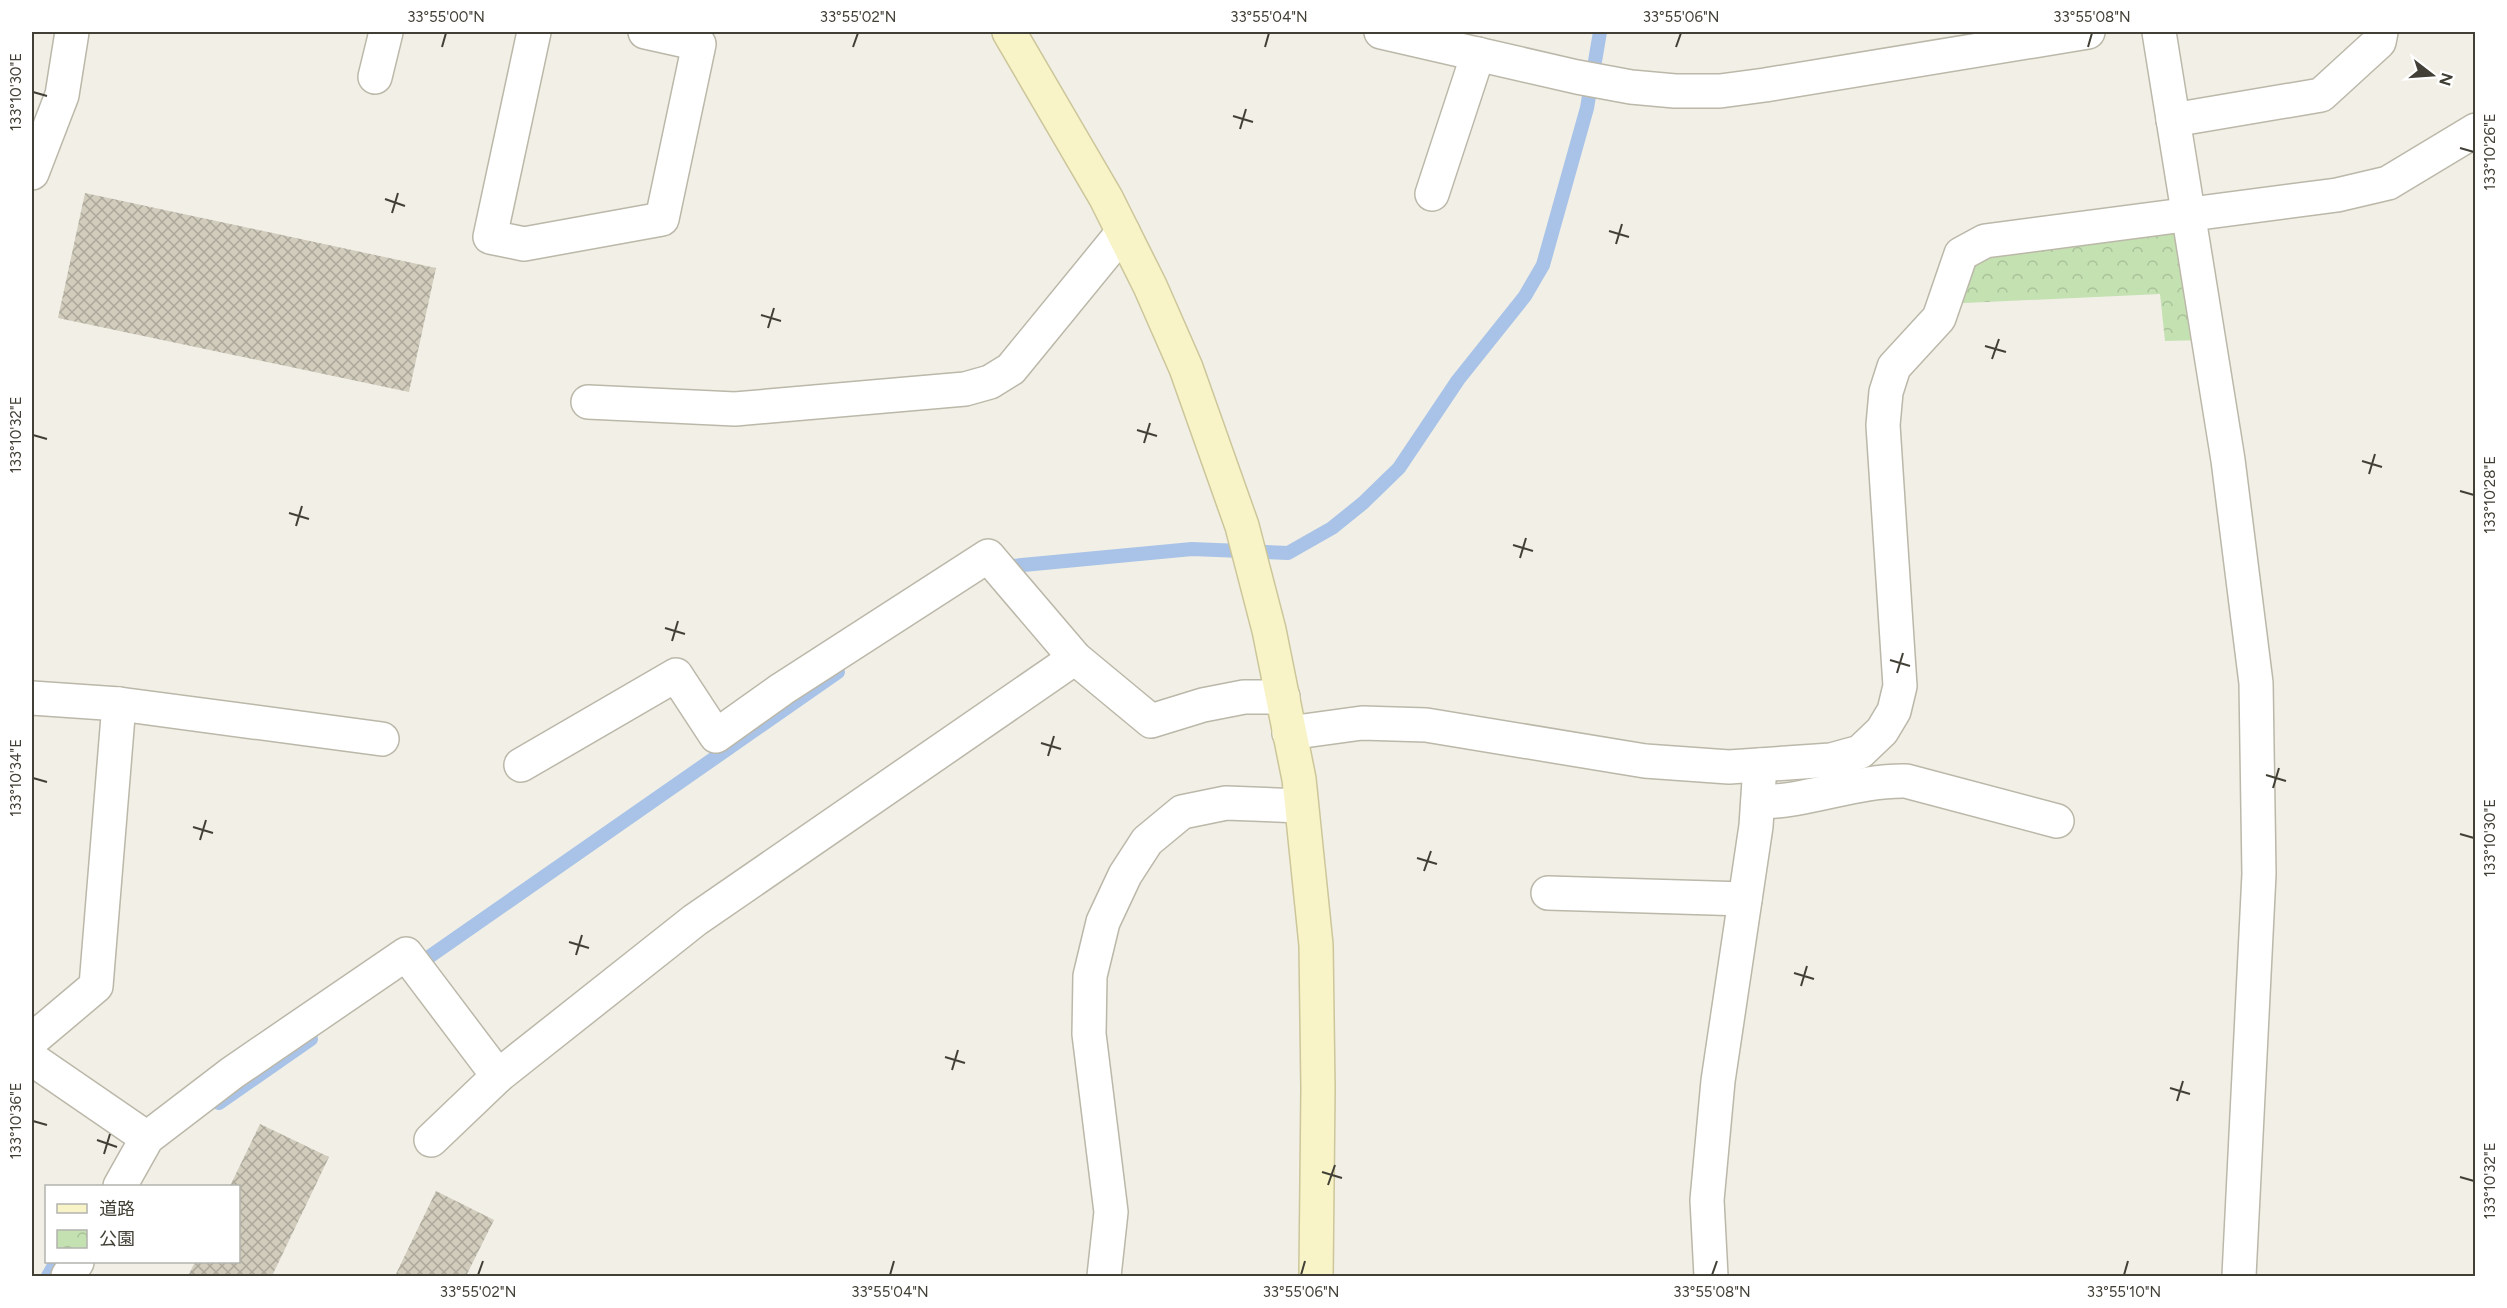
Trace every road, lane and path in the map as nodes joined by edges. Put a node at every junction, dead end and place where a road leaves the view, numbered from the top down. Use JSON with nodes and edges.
{"nodes":[{"id":1,"x":72,"y":32,"type":"edge"},
{"id":2,"x":386,"y":32,"type":"edge"},
{"id":3,"x":534,"y":32,"type":"edge"},
{"id":4,"x":645,"y":32,"type":"edge"},
{"id":5,"x":1009,"y":32,"type":"edge"},
{"id":6,"x":1381,"y":32,"type":"edge"},
{"id":7,"x":2088,"y":32,"type":"edge"},
{"id":8,"x":2159,"y":32,"type":"edge"},
{"id":9,"x":2381,"y":32,"type":"edge"},
{"id":10,"x":1478,"y":54,"type":"junction"},
{"id":11,"x":375,"y":78,"type":"dead end"},
{"id":12,"x":2173,"y":120,"type":"junction"},
{"id":13,"x":2475,"y":130,"type":"edge"},
{"id":14,"x":32,"y":173,"type":"edge"},
{"id":15,"x":1432,"y":194,"type":"dead end"},
{"id":16,"x":2188,"y":214,"type":"junction"},
{"id":17,"x":1123,"y":232,"type":"junction"},
{"id":18,"x":588,"y":402,"type":"dead end"},
{"id":19,"x":1075,"y":658,"type":"junction"},
{"id":20,"x":32,"y":698,"type":"edge"},
{"id":21,"x":1282,"y":698,"type":"junction"},
{"id":22,"x":119,"y":704,"type":"junction"},
{"id":23,"x":1289,"y":733,"type":"junction"},
{"id":24,"x":382,"y":740,"type":"dead end"},
{"id":25,"x":1831,"y":760,"type":"junction"},
{"id":26,"x":521,"y":765,"type":"dead end"},
{"id":27,"x":1760,"y":765,"type":"junction"},
{"id":28,"x":1849,"y":788,"type":"junction"},
{"id":29,"x":1758,"y":802,"type":"junction"},
{"id":30,"x":1301,"y":806,"type":"junction"},
{"id":31,"x":2057,"y":821,"type":"dead end"},
{"id":32,"x":1548,"y":893,"type":"dead end"},
{"id":33,"x":1745,"y":899,"type":"junction"},
{"id":34,"x":32,"y":1040,"type":"edge"},
{"id":35,"x":32,"y":1059,"type":"edge"},
{"id":36,"x":498,"y":1076,"type":"junction"},
{"id":37,"x":147,"y":1138,"type":"junction"},
{"id":38,"x":431,"y":1140,"type":"dead end"},
{"id":39,"x":121,"y":1185,"type":"edge"},
{"id":40,"x":76,"y":1263,"type":"edge"},
{"id":41,"x":68,"y":1276,"type":"edge"},
{"id":42,"x":1104,"y":1276,"type":"edge"},
{"id":43,"x":1316,"y":1276,"type":"edge"},
{"id":44,"x":1711,"y":1276,"type":"edge"},
{"id":45,"x":2239,"y":1276,"type":"edge"}],
"edges":[{"from":1,"to":14,"type":"street"},
{"from":2,"to":11,"type":"street"},
{"from":3,"to":4,"type":"street"},
{"from":5,"to":17,"type":"street"},
{"from":6,"to":10,"type":"street"},
{"from":7,"to":10,"type":"street"},
{"from":8,"to":12,"type":"street"},
{"from":9,"to":12,"type":"street"},
{"from":10,"to":15,"type":"street"},
{"from":12,"to":16,"type":"street"},
{"from":13,"to":16,"type":"street"},
{"from":16,"to":25,"type":"street"},
{"from":16,"to":45,"type":"street"},
{"from":17,"to":18,"type":"street"},
{"from":17,"to":21,"type":"street"},
{"from":19,"to":21,"type":"street"},
{"from":19,"to":26,"type":"street"},
{"from":19,"to":36,"type":"street"},
{"from":20,"to":22,"type":"street"},
{"from":21,"to":23,"type":"street"},
{"from":22,"to":24,"type":"street"},
{"from":22,"to":34,"type":"street"},
{"from":23,"to":27,"type":"street"},
{"from":23,"to":30,"type":"street"},
{"from":25,"to":27,"type":"street"},
{"from":25,"to":28,"type":"street"},
{"from":27,"to":29,"type":"street"},
{"from":28,"to":29,"type":"street"},
{"from":28,"to":31,"type":"street"},
{"from":29,"to":33,"type":"street"},
{"from":30,"to":42,"type":"street"},
{"from":30,"to":43,"type":"street"},
{"from":32,"to":33,"type":"street"},
{"from":33,"to":44,"type":"street"},
{"from":35,"to":37,"type":"street"},
{"from":36,"to":37,"type":"street"},
{"from":36,"to":38,"type":"street"},
{"from":37,"to":39,"type":"street"},
{"from":40,"to":41,"type":"street"}]}
